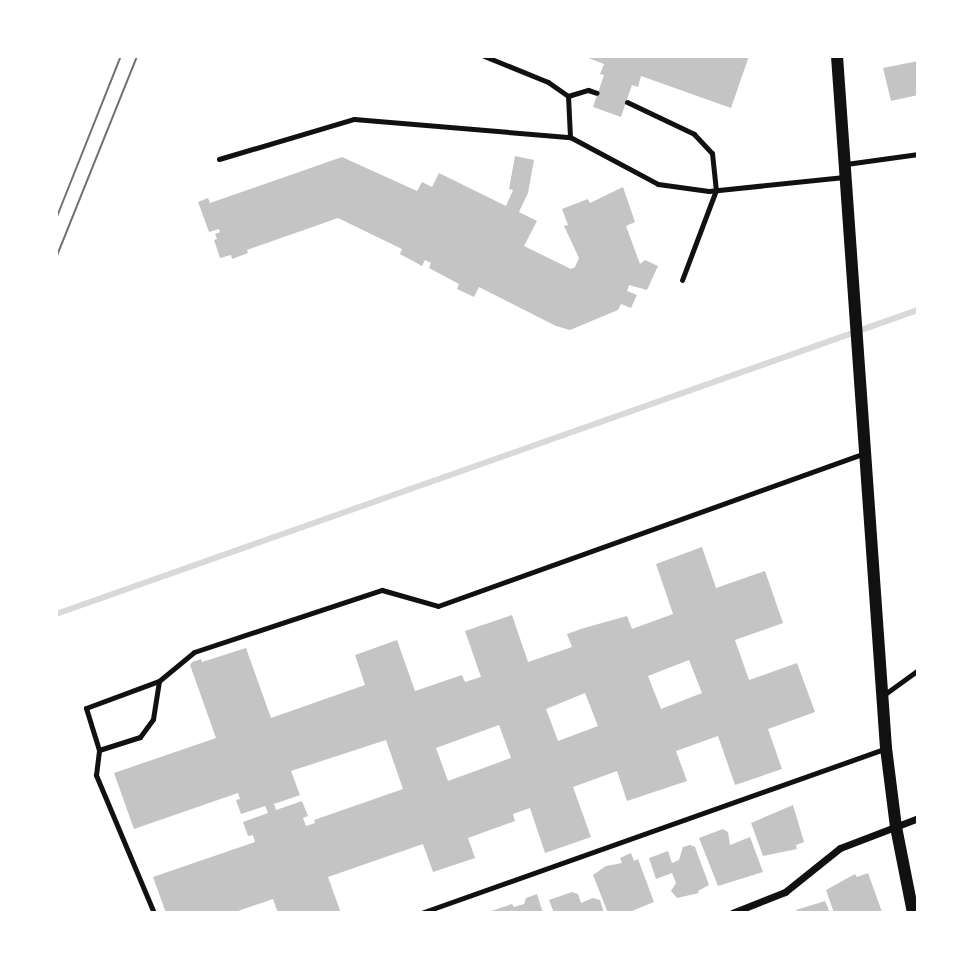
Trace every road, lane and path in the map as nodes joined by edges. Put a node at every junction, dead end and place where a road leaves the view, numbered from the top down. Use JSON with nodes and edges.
{"nodes":[{"id":1,"x":484,"y":56,"type":"edge"},
{"id":2,"x":837,"y":56,"type":"edge"},
{"id":3,"x":597,"y":93,"type":"dead end"},
{"id":4,"x":568,"y":96,"type":"junction"},
{"id":5,"x":627,"y":102,"type":"dead end"},
{"id":6,"x":570,"y":137,"type":"junction"},
{"id":7,"x":918,"y":154,"type":"edge"},
{"id":8,"x":219,"y":159,"type":"dead end"},
{"id":9,"x":846,"y":171,"type":"junction"},
{"id":10,"x":716,"y":190,"type":"junction"},
{"id":11,"x":682,"y":280,"type":"dead end"},
{"id":12,"x":866,"y":453,"type":"junction"},
{"id":13,"x":918,"y":670,"type":"edge"},
{"id":14,"x":159,"y":681,"type":"junction"},
{"id":15,"x":882,"y":696,"type":"junction"},
{"id":16,"x":886,"y":748,"type":"junction"},
{"id":17,"x":99,"y":750,"type":"junction"},
{"id":18,"x":918,"y":818,"type":"edge"},
{"id":19,"x":896,"y":827,"type":"junction"},
{"id":20,"x":154,"y":913,"type":"edge"},
{"id":21,"x":421,"y":913,"type":"edge"},
{"id":22,"x":732,"y":913,"type":"edge"},
{"id":23,"x":913,"y":913,"type":"edge"}],
"edges":[{"from":1,"to":4,"type":"lane"},
{"from":2,"to":9,"type":"street"},
{"from":3,"to":4,"type":"lane"},
{"from":4,"to":6,"type":"lane"},
{"from":5,"to":10,"type":"lane"},
{"from":6,"to":8,"type":"lane"},
{"from":6,"to":10,"type":"lane"},
{"from":7,"to":9,"type":"lane"},
{"from":9,"to":10,"type":"lane"},
{"from":9,"to":12,"type":"street"},
{"from":10,"to":11,"type":"lane"},
{"from":12,"to":14,"type":"lane"},
{"from":12,"to":15,"type":"street"},
{"from":13,"to":15,"type":"lane"},
{"from":14,"to":17,"type":"lane"},
{"from":14,"to":17,"type":"lane"},
{"from":15,"to":16,"type":"street"},
{"from":16,"to":19,"type":"street"},
{"from":16,"to":21,"type":"lane"},
{"from":17,"to":20,"type":"lane"},
{"from":18,"to":19,"type":"street"},
{"from":19,"to":22,"type":"street"},
{"from":19,"to":23,"type":"street"}]}
